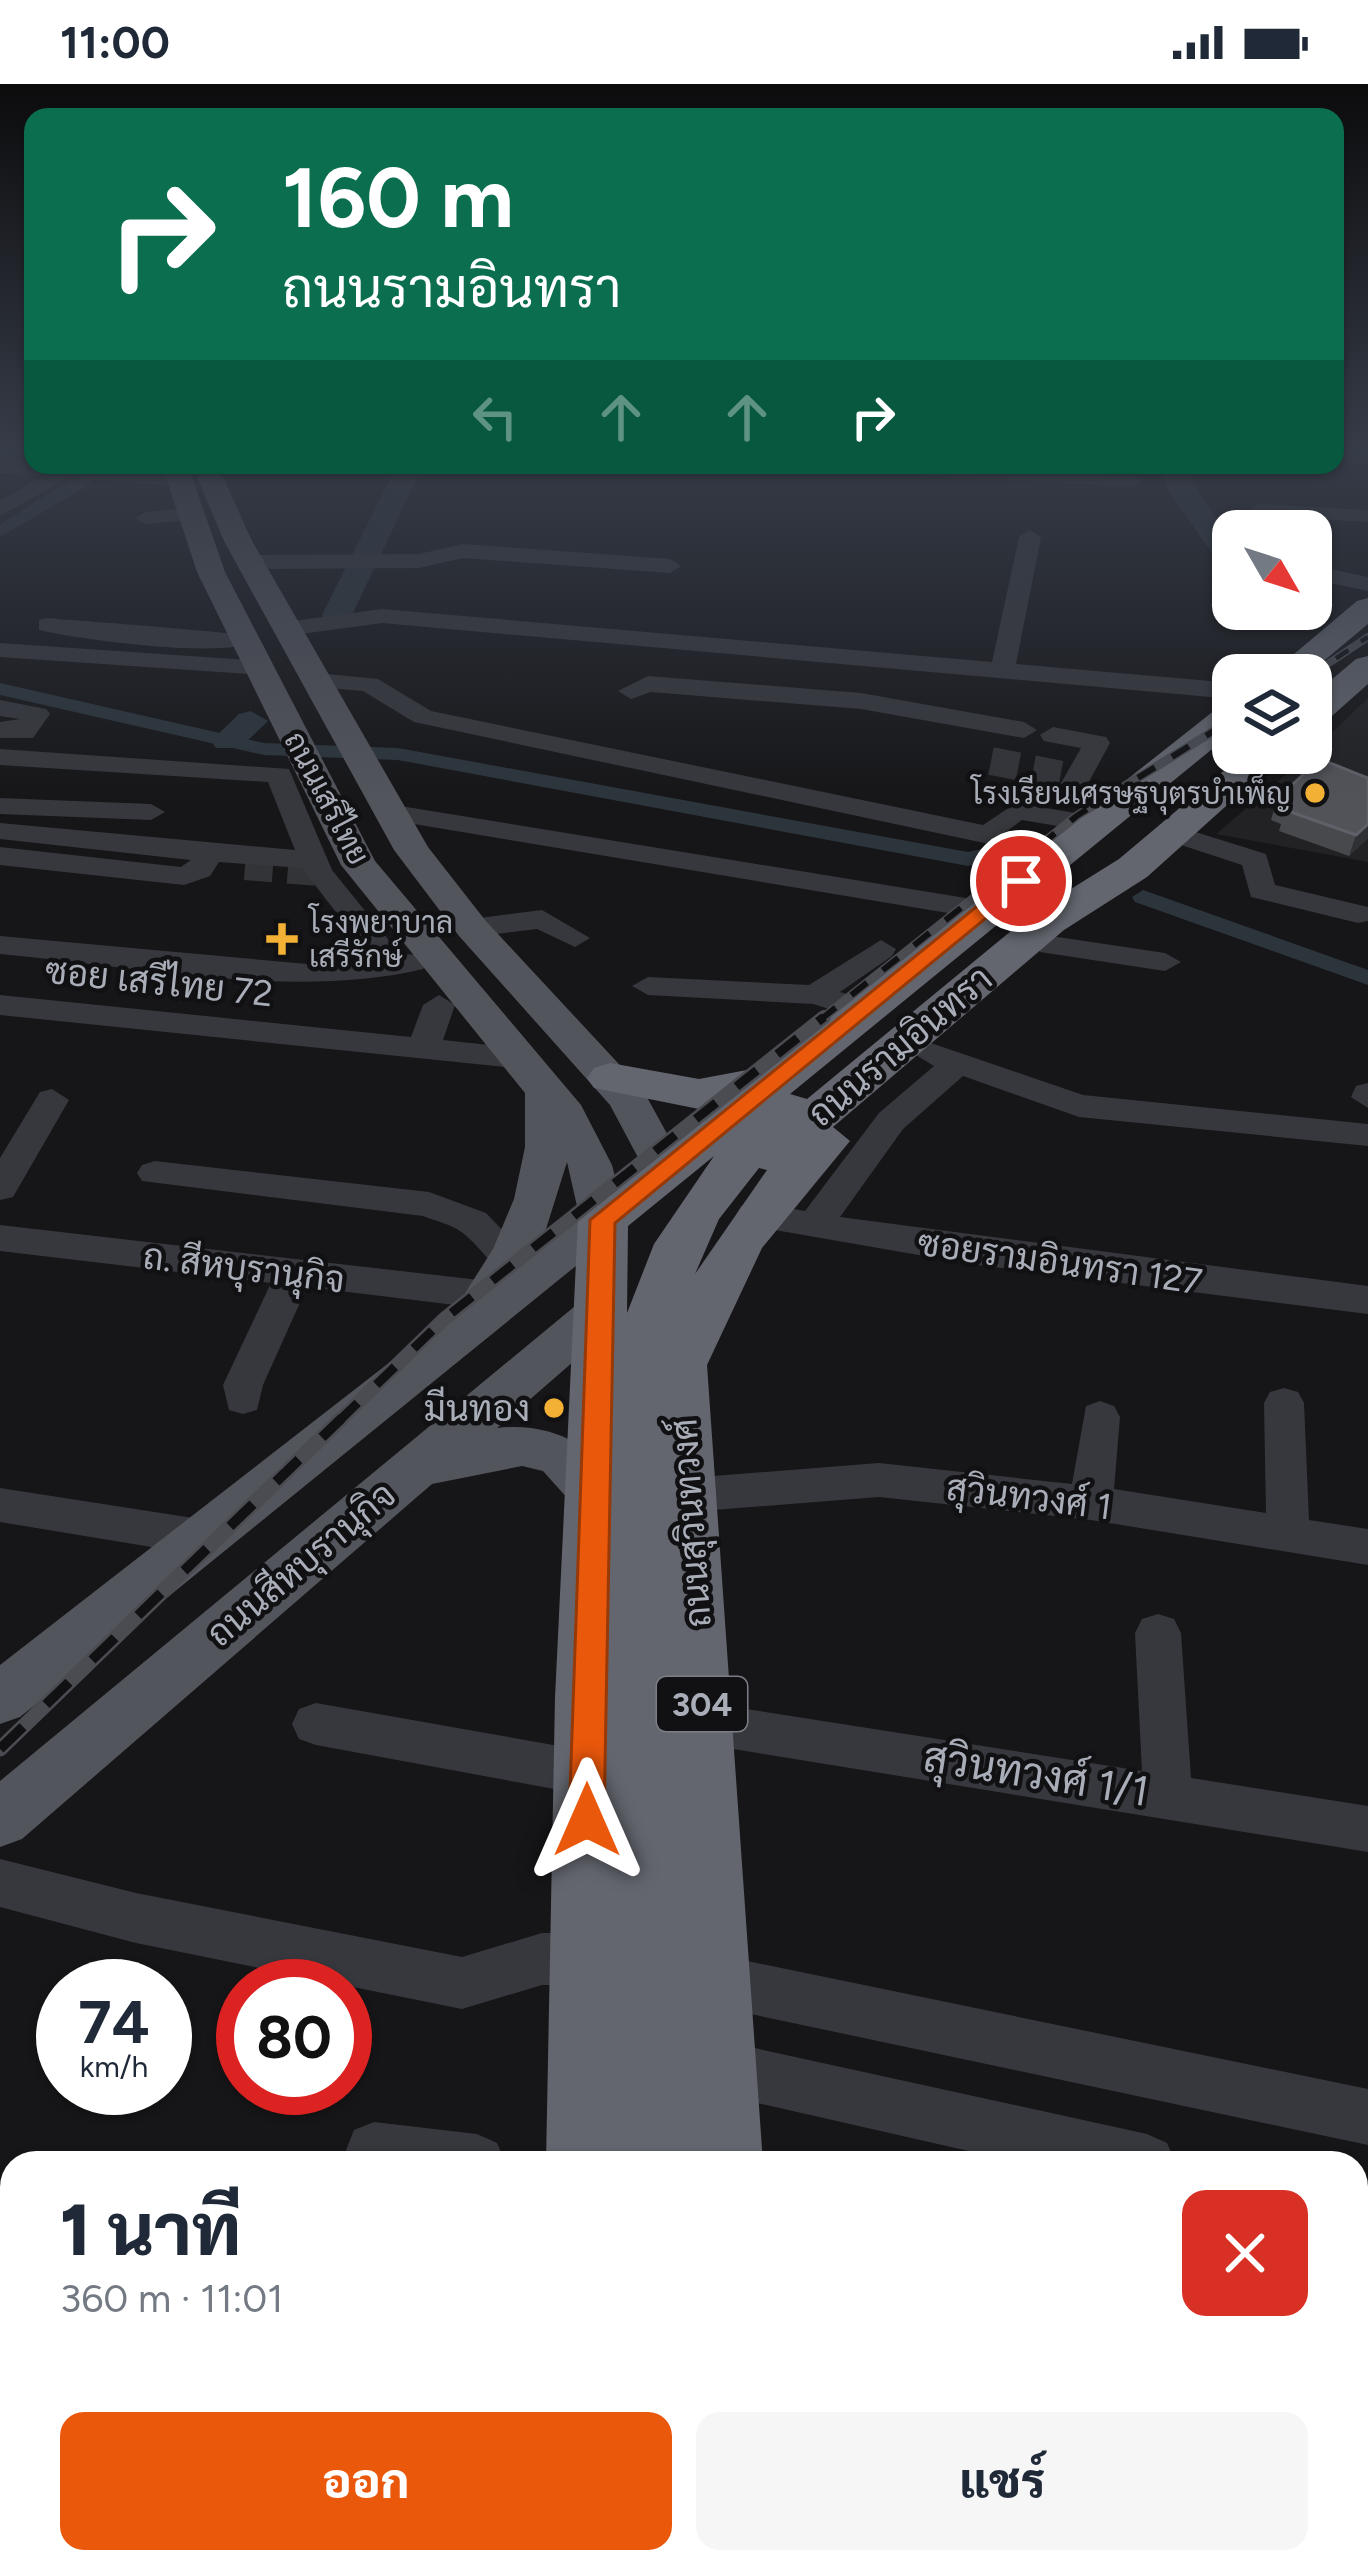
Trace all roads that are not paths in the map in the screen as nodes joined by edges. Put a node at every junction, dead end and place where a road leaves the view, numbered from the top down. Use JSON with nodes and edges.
{"nodes":[{"id":1,"x":213,"y":568,"type":"edge"},
{"id":2,"x":222,"y":568,"type":"edge"},
{"id":3,"x":252,"y":568,"type":"edge"},
{"id":4,"x":1024,"y":568,"type":"edge"},
{"id":5,"x":1332,"y":576,"type":"edge"},
{"id":6,"x":1368,"y":584,"type":"edge"},
{"id":7,"x":1368,"y":608,"type":"edge"},
{"id":8,"x":47,"y":625,"type":"dead end"},
{"id":9,"x":286,"y":629,"type":"junction"},
{"id":10,"x":246,"y":639,"type":"junction"},
{"id":11,"x":0,"y":650,"type":"edge"},
{"id":12,"x":1312,"y":654,"type":"edge"},
{"id":13,"x":1368,"y":666,"type":"edge"},
{"id":14,"x":262,"y":668,"type":"junction"},
{"id":15,"x":956,"y":668,"type":"junction"},
{"id":16,"x":1002,"y":672,"type":"junction"},
{"id":17,"x":316,"y":681,"type":"junction"},
{"id":18,"x":1212,"y":690,"type":"edge"},
{"id":19,"x":631,"y":691,"type":"dead end"},
{"id":20,"x":1332,"y":697,"type":"edge"},
{"id":21,"x":947,"y":700,"type":"dead end"},
{"id":22,"x":0,"y":708,"type":"edge"},
{"id":23,"x":1024,"y":730,"type":"tunnel mouth"},
{"id":24,"x":1212,"y":730,"type":"edge"},
{"id":25,"x":1053,"y":735,"type":"dead end"},
{"id":26,"x":1212,"y":752,"type":"edge"},
{"id":27,"x":4,"y":753,"type":"edge"},
{"id":28,"x":307,"y":760,"type":"junction"},
{"id":29,"x":1242,"y":774,"type":"edge"},
{"id":30,"x":380,"y":797,"type":"junction"},
{"id":31,"x":0,"y":806,"type":"edge"},
{"id":32,"x":152,"y":812,"type":"dead end"},
{"id":33,"x":1081,"y":814,"type":"junction"},
{"id":34,"x":1173,"y":833,"type":"junction"},
{"id":35,"x":8,"y":844,"type":"edge"},
{"id":36,"x":359,"y":865,"type":"junction"},
{"id":37,"x":315,"y":866,"type":"junction"},
{"id":38,"x":1132,"y":868,"type":"junction"},
{"id":39,"x":984,"y":910,"type":"junction"},
{"id":40,"x":1358,"y":914,"type":"dead end"},
{"id":41,"x":464,"y":916,"type":"junction"},
{"id":42,"x":404,"y":918,"type":"junction"},
{"id":43,"x":574,"y":938,"type":"dead end"},
{"id":44,"x":1051,"y":945,"type":"junction"},
{"id":45,"x":0,"y":946,"type":"edge"},
{"id":46,"x":434,"y":957,"type":"junction"},
{"id":47,"x":1165,"y":962,"type":"dead end"},
{"id":48,"x":394,"y":967,"type":"junction"},
{"id":49,"x":879,"y":980,"type":"junction"},
{"id":50,"x":648,"y":986,"type":"dead end"},
{"id":51,"x":817,"y":995,"type":"junction"},
{"id":52,"x":0,"y":1005,"type":"edge"},
{"id":53,"x":439,"y":1005,"type":"dead end"},
{"id":54,"x":949,"y":1005,"type":"junction"},
{"id":55,"x":424,"y":1048,"type":"junction"},
{"id":56,"x":942,"y":1058,"type":"junction"},
{"id":57,"x":535,"y":1073,"type":"junction"},
{"id":58,"x":610,"y":1078,"type":"junction"},
{"id":59,"x":776,"y":1078,"type":"junction"},
{"id":60,"x":52,"y":1100,"type":"dead end"},
{"id":61,"x":1368,"y":1135,"type":"edge"},
{"id":62,"x":664,"y":1171,"type":"junction"},
{"id":63,"x":155,"y":1173,"type":"dead end"},
{"id":64,"x":0,"y":1188,"type":"edge"},
{"id":65,"x":754,"y":1215,"type":"junction"},
{"id":66,"x":603,"y":1220,"type":"junction"},
{"id":67,"x":814,"y":1225,"type":"junction"},
{"id":68,"x":0,"y":1238,"type":"edge"},
{"id":69,"x":672,"y":1246,"type":"junction"},
{"id":70,"x":294,"y":1275,"type":"junction"},
{"id":71,"x":488,"y":1295,"type":"junction"},
{"id":72,"x":1368,"y":1300,"type":"edge"},
{"id":73,"x":603,"y":1310,"type":"junction"},
{"id":74,"x":243,"y":1399,"type":"dead end"},
{"id":75,"x":1284,"y":1403,"type":"dead end"},
{"id":76,"x":1100,"y":1417,"type":"dead end"},
{"id":77,"x":638,"y":1426,"type":"junction"},
{"id":78,"x":415,"y":1468,"type":"junction"},
{"id":79,"x":688,"y":1495,"type":"junction"},
{"id":80,"x":1090,"y":1503,"type":"junction"},
{"id":81,"x":0,"y":1505,"type":"edge"},
{"id":82,"x":1288,"y":1537,"type":"junction"},
{"id":83,"x":206,"y":1538,"type":"junction"},
{"id":84,"x":1368,"y":1547,"type":"edge"},
{"id":85,"x":1158,"y":1633,"type":"dead end"},
{"id":86,"x":701,"y":1695,"type":"junction"},
{"id":87,"x":1,"y":1697,"type":"edge"},
{"id":88,"x":588,"y":1698,"type":"junction"},
{"id":89,"x":316,"y":1724,"type":"dead end"},
{"id":90,"x":587,"y":1773,"type":"junction"},
{"id":91,"x":1168,"y":1794,"type":"junction"},
{"id":92,"x":0,"y":1819,"type":"edge"},
{"id":93,"x":1368,"y":1829,"type":"edge"},
{"id":94,"x":0,"y":1882,"type":"edge"},
{"id":95,"x":585,"y":1959,"type":"junction"},
{"id":96,"x":713,"y":1981,"type":"junction"},
{"id":97,"x":718,"y":2067,"type":"junction"},
{"id":98,"x":1368,"y":2117,"type":"edge"},
{"id":99,"x":374,"y":2150,"type":"dead end"},
{"id":100,"x":382,"y":2151,"type":"edge"},
{"id":101,"x":585,"y":2151,"type":"edge"},
{"id":102,"x":650,"y":2151,"type":"edge"},
{"id":103,"x":723,"y":2151,"type":"edge"},
{"id":104,"x":1093,"y":2151,"type":"edge"}],
"edges":[{"from":1,"to":10,"type":"main road","name":"ถนนเสรีไทย"},
{"from":2,"to":28,"type":"main road"},
{"from":3,"to":9,"type":"main road","name":"ถนนเสรีไทย"},
{"from":4,"to":16,"type":"street"},
{"from":5,"to":6,"type":"street"},
{"from":7,"to":12,"type":"highway"},
{"from":8,"to":10,"type":"street"},
{"from":9,"to":15,"type":"street"},
{"from":9,"to":17,"type":"main road","name":"ถนนเสรีไทย"},
{"from":10,"to":14,"type":"main road","name":"ถนนเสรีไทย"},
{"from":11,"to":14,"type":"street"},
{"from":13,"to":20,"type":"highway"},
{"from":14,"to":28,"type":"main road","name":"ถนนเสรีไทย"},
{"from":15,"to":16,"type":"street"},
{"from":15,"to":21,"type":"street"},
{"from":16,"to":18,"type":"street"},
{"from":17,"to":28,"type":"main road","name":"ถนนเสรีไทย"},
{"from":17,"to":33,"type":"street"},
{"from":19,"to":23,"type":"street"},
{"from":22,"to":27,"type":"street"},
{"from":24,"to":33,"type":"highway","name":"ถนนรามอินทรา"},
{"from":25,"to":33,"type":"street"},
{"from":26,"to":33,"type":"highway"},
{"from":27,"to":28,"type":"street"},
{"from":27,"to":28,"type":"street"},
{"from":28,"to":30,"type":"main road","name":"ถนนเสรีไทย"},
{"from":28,"to":36,"type":"main road","name":"ถนนเสรีไทย"},
{"from":28,"to":37,"type":"street"},
{"from":28,"to":77,"type":"main road"},
{"from":29,"to":34,"type":"highway","name":"ถนนรามอินทรา"},
{"from":30,"to":39,"type":"street"},
{"from":30,"to":41,"type":"main road","name":"ถนนเสรีไทย"},
{"from":31,"to":32,"type":"street"},
{"from":33,"to":39,"type":"highway","name":"ถนนรามอินทรา"},
{"from":33,"to":77,"type":"highway"},
{"from":34,"to":38,"type":"highway","name":"ถนนรามอินทรา"},
{"from":34,"to":40,"type":"street"},
{"from":35,"to":37,"type":"street"},
{"from":36,"to":37,"type":"street"},
{"from":36,"to":42,"type":"main road","name":"ถนนเสรีไทย"},
{"from":37,"to":48,"type":"street"},
{"from":38,"to":44,"type":"highway"},
{"from":38,"to":54,"type":"highway","name":"ถนนรามอินทรา"},
{"from":39,"to":49,"type":"highway","name":"ถนนรามอินทรา"},
{"from":41,"to":42,"type":"main road"},
{"from":41,"to":43,"type":"street"},
{"from":41,"to":58,"type":"main road","name":"ถนนเสรีไทย"},
{"from":42,"to":46,"type":"main road","name":"ถนนเสรีไทย"},
{"from":44,"to":47,"type":"street"},
{"from":44,"to":56,"type":"highway"},
{"from":45,"to":48,"type":"street"},
{"from":46,"to":48,"type":"street"},
{"from":46,"to":57,"type":"main road","name":"ถนนเสรีไทย"},
{"from":49,"to":51,"type":"street"},
{"from":49,"to":51,"type":"street"},
{"from":49,"to":54,"type":"highway"},
{"from":49,"to":59,"type":"highway","name":"ถนนรามอินทรา"},
{"from":50,"to":51,"type":"street"},
{"from":52,"to":55,"type":"street","name":"ซอย เสรีไทย 72"},
{"from":53,"to":55,"type":"street"},
{"from":54,"to":69,"type":"highway","name":"ถนนรามอินทรา"},
{"from":55,"to":57,"type":"street","name":"ซอย เสรีไทย 72"},
{"from":56,"to":61,"type":"street"},
{"from":56,"to":65,"type":"highway"},
{"from":56,"to":67,"type":"street"},
{"from":57,"to":66,"type":"main road","name":"ถนนเสรีไทย"},
{"from":57,"to":71,"type":"main road"},
{"from":58,"to":59,"type":"highway"},
{"from":58,"to":62,"type":"main road","name":"ถนนเสรีไทย"},
{"from":59,"to":62,"type":"highway","name":"ถนนรามอินทรา"},
{"from":60,"to":64,"type":"street"},
{"from":62,"to":66,"type":"highway","name":"ถนนรามอินทรา"},
{"from":62,"to":69,"type":"highway","name":"ถนนสุวินทวงศ์","number":"304"},
{"from":63,"to":71,"type":"street"},
{"from":65,"to":67,"type":"street","name":"ซอยรามอินทรา 127"},
{"from":65,"to":77,"type":"highway"},
{"from":66,"to":71,"type":"main road"},
{"from":66,"to":73,"type":"highway","name":"ถนนสุวินทวงศ์","number":"304"},
{"from":67,"to":72,"type":"street","name":"ซอยรามอินทรา 127"},
{"from":68,"to":70,"type":"street","name":"ถ. สีหบุรานุกิจ"},
{"from":69,"to":73,"type":"highway","name":"ถนนรามอินทรา"},
{"from":69,"to":77,"type":"highway","name":"ถนนสุวินทวงศ์","number":"304"},
{"from":70,"to":71,"type":"street","name":"ถ. สีหบุรานุกิจ"},
{"from":70,"to":74,"type":"street"},
{"from":71,"to":83,"type":"main road"},
{"from":73,"to":77,"type":"highway","name":"ถนนสุวินทวงศ์","number":"304"},
{"from":73,"to":78,"type":"main road","name":"ถนนสีหบุรานุกิจ"},
{"from":75,"to":82,"type":"street"},
{"from":76,"to":80,"type":"street"},
{"from":77,"to":78,"type":"main road"},
{"from":77,"to":79,"type":"highway","name":"ถนนสุวินทวงศ์","number":"304"},
{"from":77,"to":88,"type":"highway","name":"ถนนสุวินทวงศ์","number":"304"},
{"from":77,"to":102,"type":"highway"},
{"from":78,"to":92,"type":"main road","name":"ถนนสีหบุรานุกิจ"},
{"from":79,"to":80,"type":"street","name":"สุวินทวงศ์ 1"},
{"from":79,"to":86,"type":"highway","name":"ถนนสุวินทวงศ์","number":"304"},
{"from":80,"to":82,"type":"street","name":"สุวินทวงศ์ 1"},
{"from":81,"to":83,"type":"street"},
{"from":82,"to":84,"type":"street","name":"สุวินทวงศ์ 1"},
{"from":83,"to":87,"type":"main road"},
{"from":85,"to":91,"type":"street"},
{"from":86,"to":88,"type":"highway"},
{"from":86,"to":91,"type":"street","name":"สุวินทวงศ์ 1/1"},
{"from":86,"to":96,"type":"highway","name":"ถนนสุวินทวงศ์","number":"304"},
{"from":88,"to":90,"type":"highway","name":"ถนนสุวินทวงศ์","number":"304"},
{"from":89,"to":90,"type":"street"},
{"from":90,"to":95,"type":"highway","name":"ถนนสุวินทวงศ์","number":"304"},
{"from":91,"to":93,"type":"street","name":"สุวินทวงศ์ 1/1"},
{"from":94,"to":95,"type":"street"},
{"from":95,"to":101,"type":"highway","name":"ถนนสุวินทวงศ์","number":"304"},
{"from":96,"to":97,"type":"highway","name":"ถนนสุวินทวงศ์","number":"304"},
{"from":96,"to":98,"type":"street"},
{"from":97,"to":103,"type":"highway","name":"ถนนสุวินทวงศ์","number":"304"},
{"from":97,"to":104,"type":"street"},
{"from":99,"to":100,"type":"street"}]}
